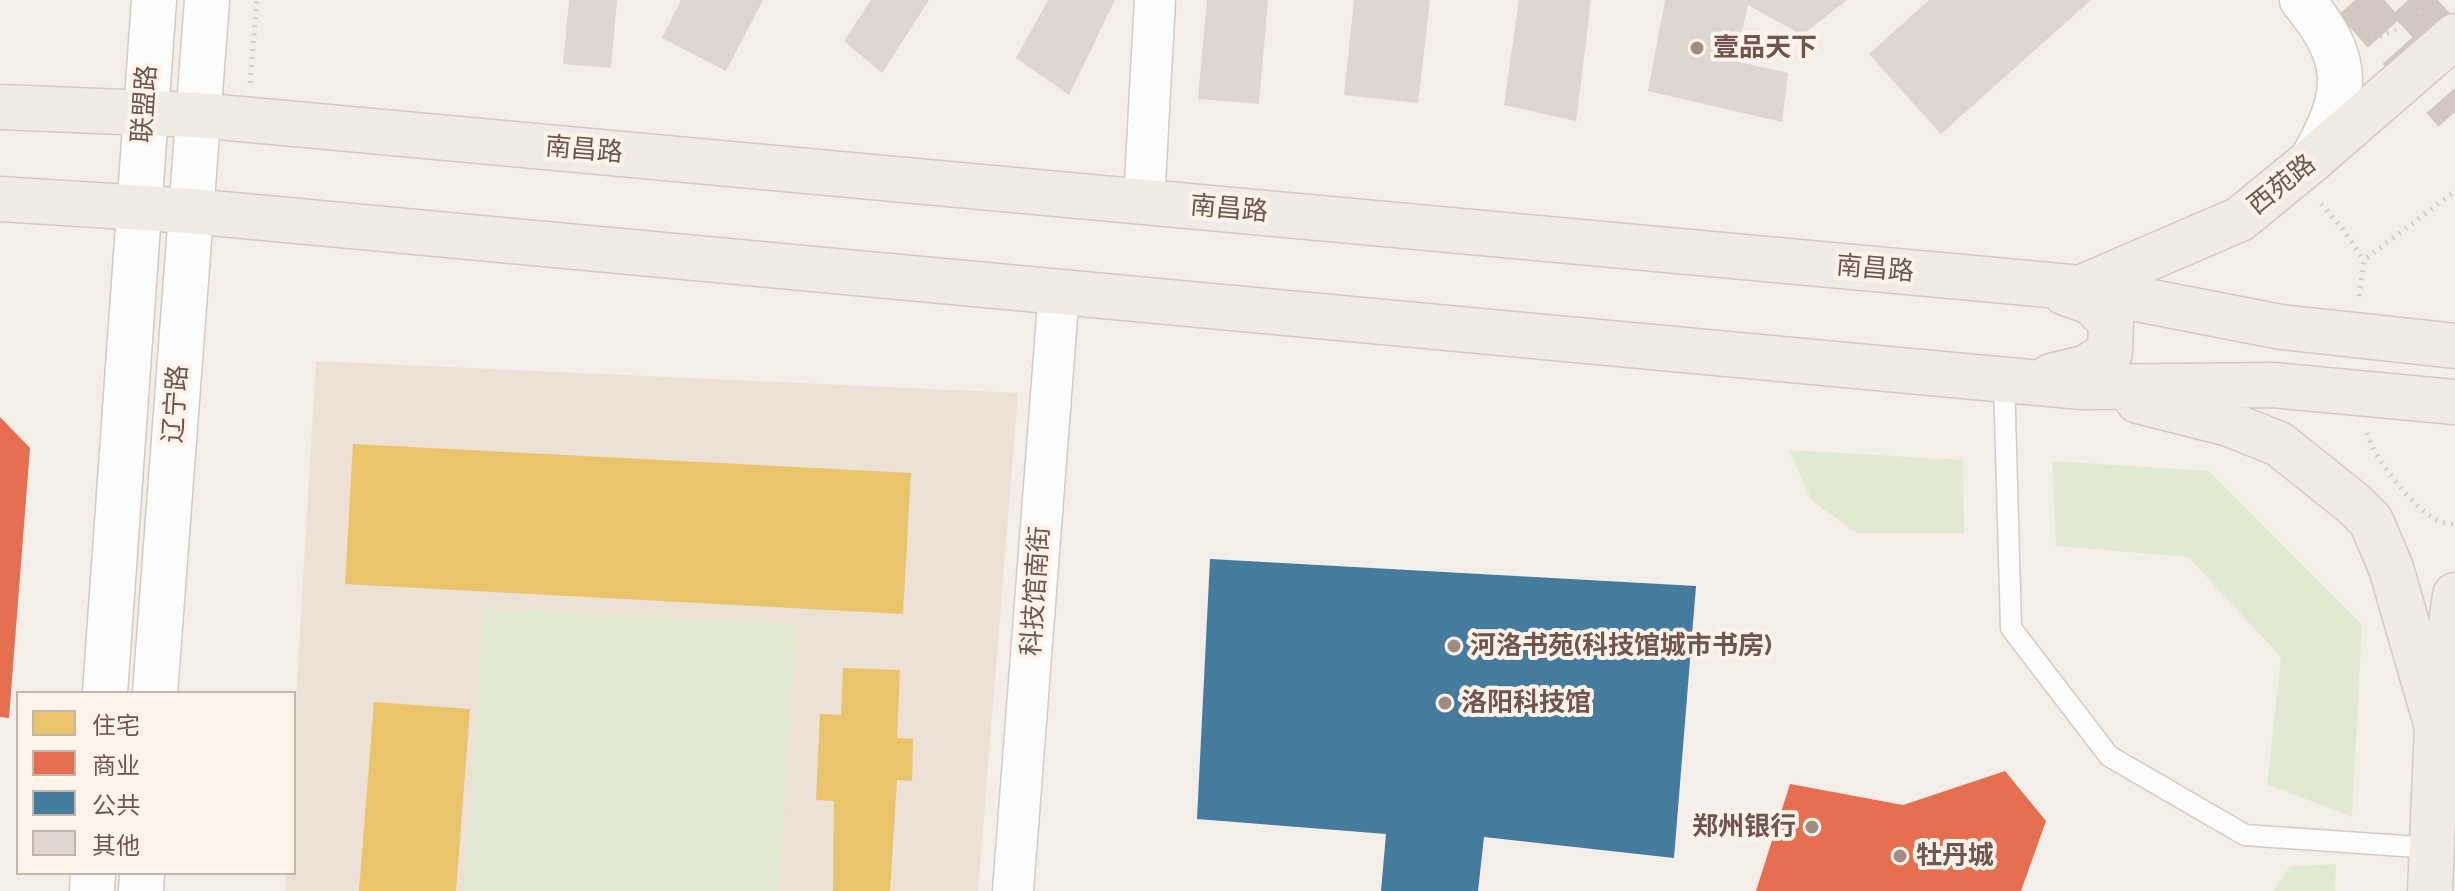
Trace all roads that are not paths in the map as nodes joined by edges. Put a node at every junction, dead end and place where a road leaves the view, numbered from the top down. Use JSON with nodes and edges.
{"nodes":[{"id":1,"x":154,"y":0,"type":"edge"},
{"id":2,"x":207,"y":0,"type":"edge"},
{"id":3,"x":1155,"y":0,"type":"edge"},
{"id":4,"x":2302,"y":0,"type":"edge"},
{"id":5,"x":2455,"y":36,"type":"edge"},
{"id":6,"x":0,"y":107,"type":"edge"},
{"id":7,"x":144,"y":113,"type":"junction"},
{"id":8,"x":197,"y":115,"type":"junction"},
{"id":9,"x":2312,"y":160,"type":"junction"},
{"id":10,"x":0,"y":199,"type":"edge"},
{"id":11,"x":1144,"y":201,"type":"junction"},
{"id":12,"x":138,"y":208,"type":"junction"},
{"id":13,"x":190,"y":211,"type":"junction"},
{"id":14,"x":2059,"y":286,"type":"junction"},
{"id":15,"x":1059,"y":291,"type":"junction"},
{"id":16,"x":2455,"y":346,"type":"edge"},
{"id":17,"x":2016,"y":380,"type":"junction"},
{"id":18,"x":2082,"y":387,"type":"junction"},
{"id":19,"x":2455,"y":402,"type":"edge"},
{"id":20,"x":2455,"y":595,"type":"edge"},
{"id":21,"x":105,"y":691,"type":"edge"},
{"id":22,"x":155,"y":691,"type":"edge"},
{"id":23,"x":2437,"y":727,"type":"junction"},
{"id":24,"x":2444,"y":784,"type":"edge"},
{"id":25,"x":2432,"y":848,"type":"junction"},
{"id":26,"x":1013,"y":891,"type":"edge"},
{"id":27,"x":2430,"y":891,"type":"edge"}],
"edges":[{"from":1,"to":7,"type":"main road","name":"联盟路"},
{"from":2,"to":8,"type":"main road","name":"联盟路"},
{"from":3,"to":11,"type":"street"},
{"from":4,"to":9,"type":"main road"},
{"from":5,"to":9,"type":"main road","name":"西苑路"},
{"from":6,"to":7,"type":"main road","name":"南昌路"},
{"from":7,"to":8,"type":"main road","name":"南昌路"},
{"from":7,"to":12,"type":"main road","name":"联盟路"},
{"from":8,"to":11,"type":"main road","name":"南昌路"},
{"from":8,"to":13,"type":"main road","name":"辽宁路"},
{"from":9,"to":14,"type":"main road","name":"西苑路"},
{"from":10,"to":12,"type":"main road"},
{"from":11,"to":14,"type":"main road","name":"南昌路"},
{"from":12,"to":13,"type":"main road"},
{"from":12,"to":21,"type":"main road","name":"辽宁路"},
{"from":13,"to":15,"type":"main road"},
{"from":13,"to":22,"type":"main road","name":"辽宁路"},
{"from":14,"to":16,"type":"main road","name":"南昌路"},
{"from":14,"to":17,"type":"main road"},
{"from":15,"to":17,"type":"main road"},
{"from":15,"to":26,"type":"street","name":"科技馆南街"},
{"from":17,"to":18,"type":"main road"},
{"from":17,"to":25,"type":"lane"},
{"from":18,"to":19,"type":"main road"},
{"from":18,"to":23,"type":"main road"},
{"from":20,"to":23,"type":"main road"},
{"from":23,"to":24,"type":"main road"},
{"from":24,"to":25,"type":"main road"},
{"from":25,"to":27,"type":"main road"}]}
